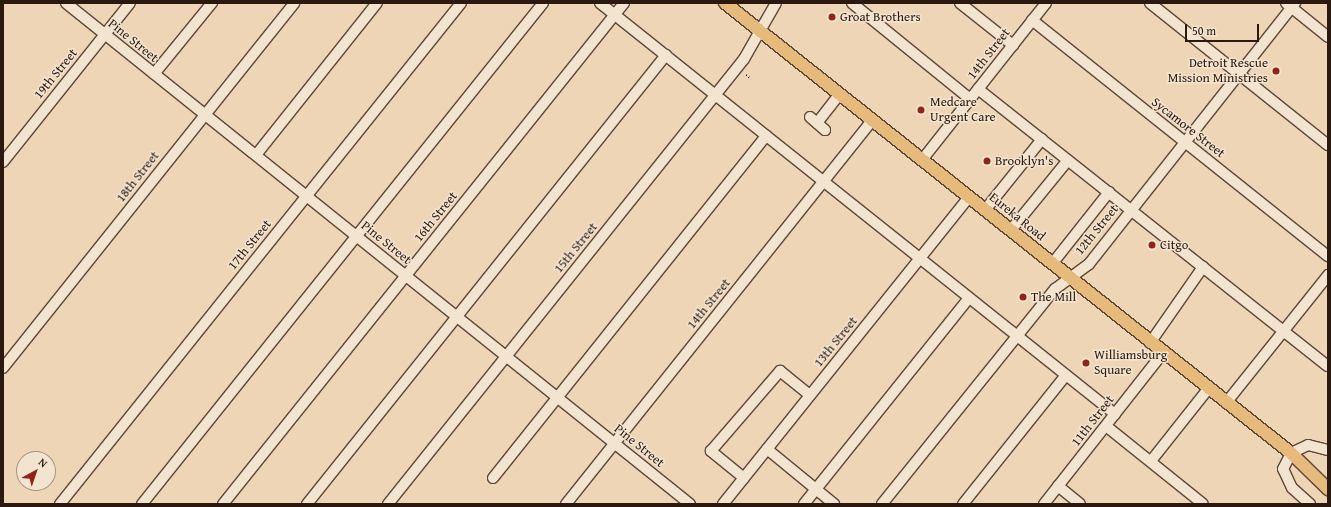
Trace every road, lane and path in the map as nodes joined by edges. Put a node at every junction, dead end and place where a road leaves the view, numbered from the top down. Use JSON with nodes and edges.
{"nodes":[{"id":1,"x":66,"y":3,"type":"edge"},
{"id":2,"x":130,"y":3,"type":"edge"},
{"id":3,"x":212,"y":3,"type":"edge"},
{"id":4,"x":294,"y":3,"type":"edge"},
{"id":5,"x":377,"y":3,"type":"edge"},
{"id":6,"x":461,"y":3,"type":"edge"},
{"id":7,"x":543,"y":3,"type":"edge"},
{"id":8,"x":600,"y":3,"type":"edge"},
{"id":9,"x":624,"y":3,"type":"edge"},
{"id":10,"x":725,"y":3,"type":"edge"},
{"id":11,"x":776,"y":3,"type":"edge"},
{"id":12,"x":852,"y":3,"type":"edge"},
{"id":13,"x":960,"y":3,"type":"edge"},
{"id":14,"x":1046,"y":3,"type":"edge"},
{"id":15,"x":1150,"y":3,"type":"edge"},
{"id":16,"x":1291,"y":4,"type":"edge"},
{"id":17,"x":615,"y":15,"type":"junction"},
{"id":18,"x":1032,"y":20,"type":"junction"},
{"id":19,"x":759,"y":30,"type":"junction"},
{"id":20,"x":105,"y":34,"type":"junction"},
{"id":21,"x":1328,"y":37,"type":"edge"},
{"id":22,"x":1013,"y":45,"type":"junction"},
{"id":23,"x":666,"y":55,"type":"junction"},
{"id":24,"x":154,"y":74,"type":"junction"},
{"id":25,"x":1239,"y":74,"type":"junction"},
{"id":26,"x":746,"y":75,"type":"dead end"},
{"id":27,"x":751,"y":79,"type":"dead end"},
{"id":28,"x":978,"y":89,"type":"junction"},
{"id":29,"x":840,"y":94,"type":"junction"},
{"id":30,"x":716,"y":95,"type":"junction"},
{"id":31,"x":970,"y":99,"type":"junction"},
{"id":32,"x":204,"y":114,"type":"junction"},
{"id":33,"x":873,"y":120,"type":"junction"},
{"id":34,"x":825,"y":130,"type":"dead end"},
{"id":35,"x":766,"y":136,"type":"junction"},
{"id":36,"x":1042,"y":139,"type":"junction"},
{"id":37,"x":1184,"y":142,"type":"junction"},
{"id":38,"x":787,"y":144,"type":"dead end"},
{"id":39,"x":1328,"y":145,"type":"edge"},
{"id":40,"x":256,"y":155,"type":"junction"},
{"id":41,"x":802,"y":157,"type":"dead end"},
{"id":42,"x":922,"y":160,"type":"junction"},
{"id":43,"x":1068,"y":160,"type":"junction"},
{"id":44,"x":3,"y":162,"type":"edge"},
{"id":45,"x":822,"y":182,"type":"junction"},
{"id":46,"x":1109,"y":192,"type":"junction"},
{"id":47,"x":306,"y":195,"type":"junction"},
{"id":48,"x":969,"y":197,"type":"junction"},
{"id":49,"x":985,"y":210,"type":"junction"},
{"id":50,"x":1131,"y":210,"type":"junction"},
{"id":51,"x":1010,"y":230,"type":"junction"},
{"id":52,"x":357,"y":236,"type":"junction"},
{"id":53,"x":1328,"y":256,"type":"edge"},
{"id":54,"x":919,"y":258,"type":"junction"},
{"id":55,"x":1052,"y":264,"type":"junction"},
{"id":56,"x":1204,"y":267,"type":"junction"},
{"id":57,"x":406,"y":276,"type":"junction"},
{"id":58,"x":1328,"y":276,"type":"edge"},
{"id":59,"x":1069,"y":278,"type":"junction"},
{"id":60,"x":969,"y":298,"type":"junction"},
{"id":61,"x":457,"y":317,"type":"junction"},
{"id":62,"x":1284,"y":330,"type":"junction"},
{"id":63,"x":1018,"y":336,"type":"junction"},
{"id":64,"x":1150,"y":343,"type":"junction"},
{"id":65,"x":1163,"y":353,"type":"junction"},
{"id":66,"x":506,"y":356,"type":"junction"},
{"id":67,"x":1328,"y":366,"type":"edge"},
{"id":68,"x":3,"y":368,"type":"edge"},
{"id":69,"x":1066,"y":375,"type":"junction"},
{"id":70,"x":1208,"y":389,"type":"junction"},
{"id":71,"x":810,"y":395,"type":"junction"},
{"id":72,"x":557,"y":397,"type":"junction"},
{"id":73,"x":1226,"y":403,"type":"junction"},
{"id":74,"x":1115,"y":414,"type":"junction"},
{"id":75,"x":1106,"y":426,"type":"junction"},
{"id":76,"x":615,"y":443,"type":"junction"},
{"id":77,"x":767,"y":449,"type":"junction"},
{"id":78,"x":1328,"y":450,"type":"edge"},
{"id":79,"x":1291,"y":453,"type":"junction"},
{"id":80,"x":1151,"y":461,"type":"junction"},
{"id":81,"x":1306,"y":466,"type":"junction"},
{"id":82,"x":493,"y":478,"type":"dead end"},
{"id":83,"x":744,"y":478,"type":"junction"},
{"id":84,"x":1328,"y":478,"type":"edge"},
{"id":85,"x":1058,"y":486,"type":"junction"},
{"id":86,"x":816,"y":489,"type":"junction"},
{"id":87,"x":1328,"y":489,"type":"edge"},
{"id":88,"x":60,"y":504,"type":"edge"},
{"id":89,"x":142,"y":504,"type":"edge"},
{"id":90,"x":223,"y":504,"type":"edge"},
{"id":91,"x":307,"y":504,"type":"edge"},
{"id":92,"x":388,"y":504,"type":"edge"},
{"id":93,"x":566,"y":504,"type":"edge"},
{"id":94,"x":690,"y":504,"type":"edge"},
{"id":95,"x":723,"y":504,"type":"edge"},
{"id":96,"x":804,"y":504,"type":"edge"},
{"id":97,"x":834,"y":504,"type":"edge"},
{"id":98,"x":882,"y":504,"type":"edge"},
{"id":99,"x":963,"y":504,"type":"edge"},
{"id":100,"x":1044,"y":504,"type":"edge"},
{"id":101,"x":1080,"y":504,"type":"edge"},
{"id":102,"x":1203,"y":504,"type":"edge"},
{"id":103,"x":1310,"y":504,"type":"edge"}],
"edges":[{"from":1,"to":20,"type":"street","name":"Pine Street"},
{"from":2,"to":20,"type":"street","name":"19th Street"},
{"from":3,"to":24,"type":"street"},
{"from":4,"to":32,"type":"street","name":"18th Street"},
{"from":5,"to":40,"type":"street"},
{"from":6,"to":47,"type":"street","name":"17th Street"},
{"from":7,"to":52,"type":"street"},
{"from":8,"to":17,"type":"street"},
{"from":9,"to":17,"type":"street","name":"16th Street"},
{"from":10,"to":19,"type":"main road","name":"Eureka Road"},
{"from":11,"to":19,"type":"street","name":"15th Street"},
{"from":12,"to":31,"type":"street"},
{"from":13,"to":22,"type":"street"},
{"from":14,"to":18,"type":"street","name":"14th Street"},
{"from":15,"to":25,"type":"street"},
{"from":16,"to":21,"type":"street"},
{"from":16,"to":25,"type":"street","name":"12th Street"},
{"from":17,"to":23,"type":"street"},
{"from":17,"to":57,"type":"street","name":"16th Street"},
{"from":18,"to":22,"type":"street","name":"14th Street"},
{"from":18,"to":37,"type":"street","name":"Sycamore Street"},
{"from":19,"to":29,"type":"main road","name":"Eureka Road"},
{"from":19,"to":30,"type":"street","name":"15th Street"},
{"from":20,"to":24,"type":"street","name":"Pine Street"},
{"from":20,"to":44,"type":"street","name":"19th Street"},
{"from":22,"to":28,"type":"street","name":"14th Street"},
{"from":23,"to":30,"type":"street"},
{"from":23,"to":61,"type":"street"},
{"from":24,"to":32,"type":"street","name":"Pine Street"},
{"from":25,"to":37,"type":"street","name":"12th Street"},
{"from":25,"to":39,"type":"street"},
{"from":26,"to":27,"type":"path"},
{"from":28,"to":31,"type":"street","name":"14th Street"},
{"from":28,"to":36,"type":"street"},
{"from":29,"to":33,"type":"main road","name":"Eureka Road"},
{"from":29,"to":34,"type":"street"},
{"from":30,"to":35,"type":"street"},
{"from":30,"to":66,"type":"street","name":"15th Street"},
{"from":31,"to":42,"type":"street","name":"14th Street"},
{"from":32,"to":40,"type":"street","name":"Pine Street"},
{"from":32,"to":68,"type":"street","name":"18th Street"},
{"from":33,"to":42,"type":"main road","name":"Eureka Road"},
{"from":33,"to":45,"type":"street","name":"14th Street"},
{"from":35,"to":45,"type":"street"},
{"from":35,"to":72,"type":"street"},
{"from":36,"to":43,"type":"street"},
{"from":36,"to":49,"type":"street"},
{"from":37,"to":50,"type":"street","name":"12th Street"},
{"from":37,"to":53,"type":"street","name":"Sycamore Street"},
{"from":38,"to":41,"type":"street"},
{"from":40,"to":47,"type":"street","name":"Pine Street"},
{"from":42,"to":48,"type":"main road","name":"Eureka Road"},
{"from":43,"to":46,"type":"street"},
{"from":43,"to":51,"type":"street"},
{"from":45,"to":54,"type":"street"},
{"from":45,"to":76,"type":"street","name":"14th Street"},
{"from":46,"to":50,"type":"street"},
{"from":46,"to":55,"type":"street"},
{"from":47,"to":52,"type":"street","name":"Pine Street"},
{"from":47,"to":88,"type":"street","name":"17th Street"},
{"from":48,"to":49,"type":"main road","name":"Eureka Road"},
{"from":48,"to":54,"type":"street","name":"13th Street"},
{"from":49,"to":51,"type":"main road","name":"Eureka Road"},
{"from":50,"to":56,"type":"street"},
{"from":50,"to":59,"type":"street","name":"12th Street"},
{"from":51,"to":55,"type":"main road","name":"Eureka Road"},
{"from":52,"to":57,"type":"street","name":"Pine Street"},
{"from":52,"to":89,"type":"street"},
{"from":54,"to":60,"type":"street"},
{"from":54,"to":71,"type":"street","name":"13th Street"},
{"from":55,"to":59,"type":"main road","name":"Eureka Road"},
{"from":56,"to":62,"type":"street"},
{"from":56,"to":64,"type":"street"},
{"from":57,"to":61,"type":"street","name":"Pine Street"},
{"from":57,"to":90,"type":"street","name":"16th Street"},
{"from":58,"to":62,"type":"street"},
{"from":59,"to":63,"type":"street","name":"12th Street"},
{"from":59,"to":64,"type":"main road","name":"Eureka Road"},
{"from":60,"to":63,"type":"street"},
{"from":60,"to":86,"type":"street"},
{"from":61,"to":66,"type":"street","name":"Pine Street"},
{"from":61,"to":91,"type":"street"},
{"from":62,"to":67,"type":"street"},
{"from":62,"to":73,"type":"street"},
{"from":63,"to":69,"type":"street"},
{"from":63,"to":98,"type":"street","name":"12th Street"},
{"from":64,"to":65,"type":"main road","name":"Eureka Road"},
{"from":65,"to":70,"type":"main road","name":"Eureka Road"},
{"from":65,"to":74,"type":"street","name":"11th Street"},
{"from":66,"to":72,"type":"street","name":"Pine Street"},
{"from":66,"to":92,"type":"street","name":"15th Street"},
{"from":69,"to":74,"type":"street"},
{"from":69,"to":99,"type":"street"},
{"from":70,"to":73,"type":"main road","name":"Eureka Road"},
{"from":70,"to":80,"type":"street"},
{"from":71,"to":77,"type":"street","name":"13th Street"},
{"from":71,"to":83,"type":"street"},
{"from":72,"to":76,"type":"street","name":"Pine Street"},
{"from":72,"to":82,"type":"street"},
{"from":73,"to":79,"type":"main road","name":"Eureka Road"},
{"from":74,"to":75,"type":"street","name":"11th Street"},
{"from":75,"to":80,"type":"street"},
{"from":75,"to":85,"type":"street","name":"11th Street"},
{"from":76,"to":93,"type":"street","name":"14th Street"},
{"from":76,"to":94,"type":"street","name":"Pine Street"},
{"from":77,"to":83,"type":"street","name":"13th Street"},
{"from":77,"to":86,"type":"street"},
{"from":78,"to":79,"type":"street"},
{"from":79,"to":81,"type":"main road","name":"Eureka Road"},
{"from":79,"to":103,"type":"street"},
{"from":80,"to":102,"type":"street"},
{"from":81,"to":84,"type":"main road","name":"Eureka Road"},
{"from":81,"to":87,"type":"main road","name":"Eureka Road"},
{"from":83,"to":95,"type":"street","name":"13th Street"},
{"from":85,"to":100,"type":"street","name":"11th Street"},
{"from":85,"to":101,"type":"street"},
{"from":86,"to":96,"type":"street"},
{"from":86,"to":97,"type":"street"}]}
